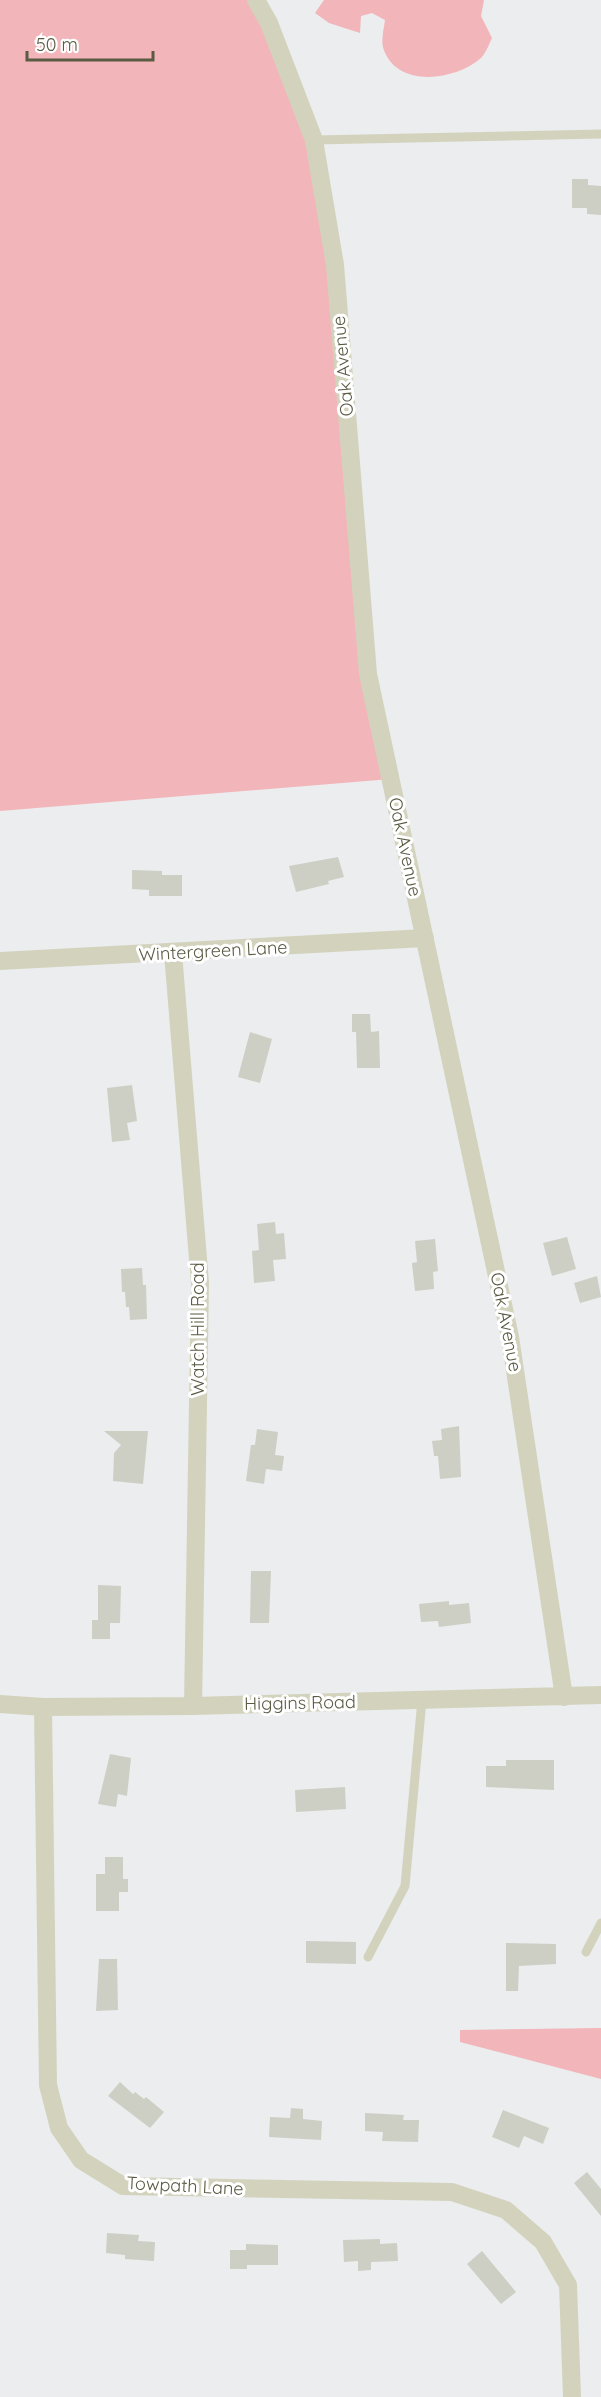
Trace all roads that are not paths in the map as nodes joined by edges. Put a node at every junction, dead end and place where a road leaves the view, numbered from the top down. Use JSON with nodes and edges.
{"nodes":[{"id":1,"x":256,"y":0,"type":"edge"},
{"id":2,"x":601,"y":131,"type":"edge"},
{"id":3,"x":314,"y":140,"type":"junction"},
{"id":4,"x":425,"y":938,"type":"junction"},
{"id":5,"x":173,"y":953,"type":"junction"},
{"id":6,"x":0,"y":961,"type":"edge"},
{"id":7,"x":601,"y":1695,"type":"edge"},
{"id":8,"x":564,"y":1697,"type":"junction"},
{"id":9,"x":422,"y":1700,"type":"junction"},
{"id":10,"x":0,"y":1704,"type":"edge"},
{"id":11,"x":192,"y":1706,"type":"junction"},
{"id":12,"x":43,"y":1707,"type":"junction"},
{"id":13,"x":601,"y":1923,"type":"edge"},
{"id":14,"x":585,"y":1952,"type":"dead end"},
{"id":15,"x":368,"y":1957,"type":"dead end"},
{"id":16,"x":572,"y":2397,"type":"edge"}],
"edges":[{"from":1,"to":3,"type":"street","name":"Oak Avenue"},
{"from":2,"to":3,"type":"lane"},
{"from":3,"to":4,"type":"street","name":"Oak Avenue"},
{"from":4,"to":5,"type":"street","name":"Wintergreen Lane"},
{"from":4,"to":8,"type":"street","name":"Oak Avenue"},
{"from":5,"to":6,"type":"street","name":"Wintergreen Lane"},
{"from":5,"to":11,"type":"street","name":"Watch Hill Road"},
{"from":7,"to":8,"type":"street","name":"Higgins Road"},
{"from":8,"to":9,"type":"street","name":"Higgins Road"},
{"from":9,"to":11,"type":"street","name":"Higgins Road"},
{"from":9,"to":15,"type":"lane"},
{"from":10,"to":12,"type":"street","name":"Higgins Road"},
{"from":11,"to":12,"type":"street","name":"Higgins Road"},
{"from":12,"to":16,"type":"street","name":"Towpath Lane"},
{"from":13,"to":14,"type":"lane"}]}
